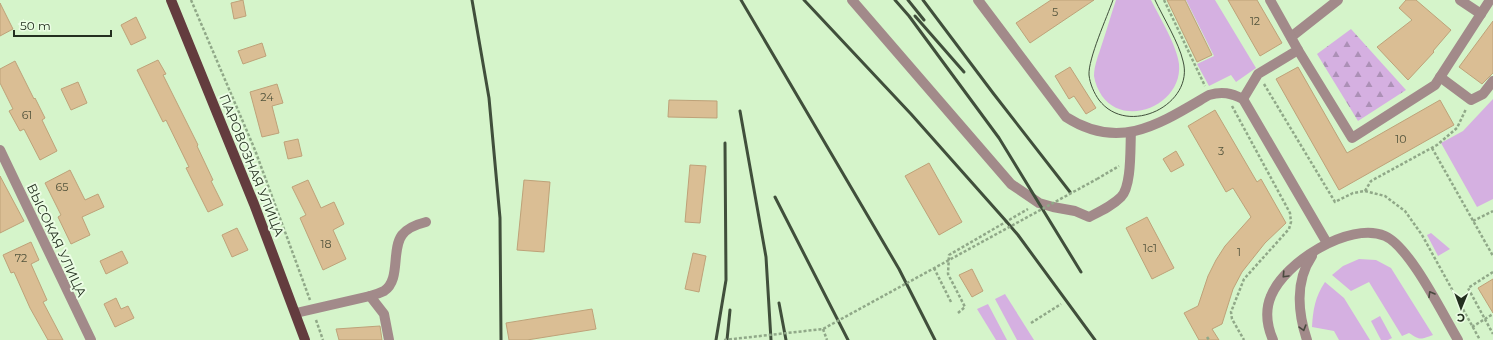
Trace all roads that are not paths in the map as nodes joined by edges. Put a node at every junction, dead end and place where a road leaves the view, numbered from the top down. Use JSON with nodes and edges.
{"nodes":[{"id":1,"x":171,"y":0,"type":"edge"},
{"id":2,"x":852,"y":0,"type":"edge"},
{"id":3,"x":978,"y":0,"type":"edge"},
{"id":4,"x":1270,"y":0,"type":"edge"},
{"id":5,"x":1338,"y":0,"type":"edge"},
{"id":6,"x":1460,"y":0,"type":"edge"},
{"id":7,"x":1490,"y":0,"type":"edge"},
{"id":8,"x":1481,"y":14,"type":"junction"},
{"id":9,"x":1291,"y":37,"type":"junction"},
{"id":10,"x":1298,"y":50,"type":"junction"},
{"id":11,"x":1440,"y":77,"type":"junction"},
{"id":12,"x":1493,"y":81,"type":"edge"},
{"id":13,"x":1243,"y":99,"type":"junction"},
{"id":14,"x":1130,"y":132,"type":"junction"},
{"id":15,"x":0,"y":150,"type":"edge"},
{"id":16,"x":426,"y":222,"type":"dead end"},
{"id":17,"x":1327,"y":243,"type":"junction"},
{"id":18,"x":1315,"y":251,"type":"junction"},
{"id":19,"x":370,"y":296,"type":"junction"},
{"id":20,"x":296,"y":313,"type":"junction"},
{"id":21,"x":91,"y":340,"type":"edge"},
{"id":22,"x":305,"y":340,"type":"edge"},
{"id":23,"x":389,"y":340,"type":"edge"},
{"id":24,"x":1273,"y":340,"type":"edge"},
{"id":25,"x":1307,"y":340,"type":"edge"},
{"id":26,"x":1458,"y":340,"type":"edge"}],
"edges":[{"from":1,"to":20,"type":"main road","name":"ПАРОВОЗНАЯ УЛИЦА"},
{"from":2,"to":14,"type":"street"},
{"from":3,"to":14,"type":"street"},
{"from":4,"to":9,"type":"street"},
{"from":5,"to":9,"type":"street"},
{"from":6,"to":8,"type":"street"},
{"from":7,"to":8,"type":"street"},
{"from":8,"to":11,"type":"street"},
{"from":9,"to":10,"type":"street"},
{"from":10,"to":11,"type":"street"},
{"from":10,"to":13,"type":"street"},
{"from":11,"to":12,"type":"street"},
{"from":13,"to":14,"type":"street"},
{"from":13,"to":17,"type":"street"},
{"from":15,"to":21,"type":"street","name":"ВЫСОКАЯ УЛИЦА"},
{"from":16,"to":19,"type":"street"},
{"from":17,"to":18,"type":"street"},
{"from":26,"to":17,"type":"street","one_way":true},
{"from":18,"to":24,"type":"street","one_way":true},
{"from":18,"to":25,"type":"street","one_way":true},
{"from":19,"to":20,"type":"street"},
{"from":19,"to":23,"type":"street"},
{"from":20,"to":22,"type":"main road","name":"ПАРОВОЗНАЯ УЛИЦА"}]}
